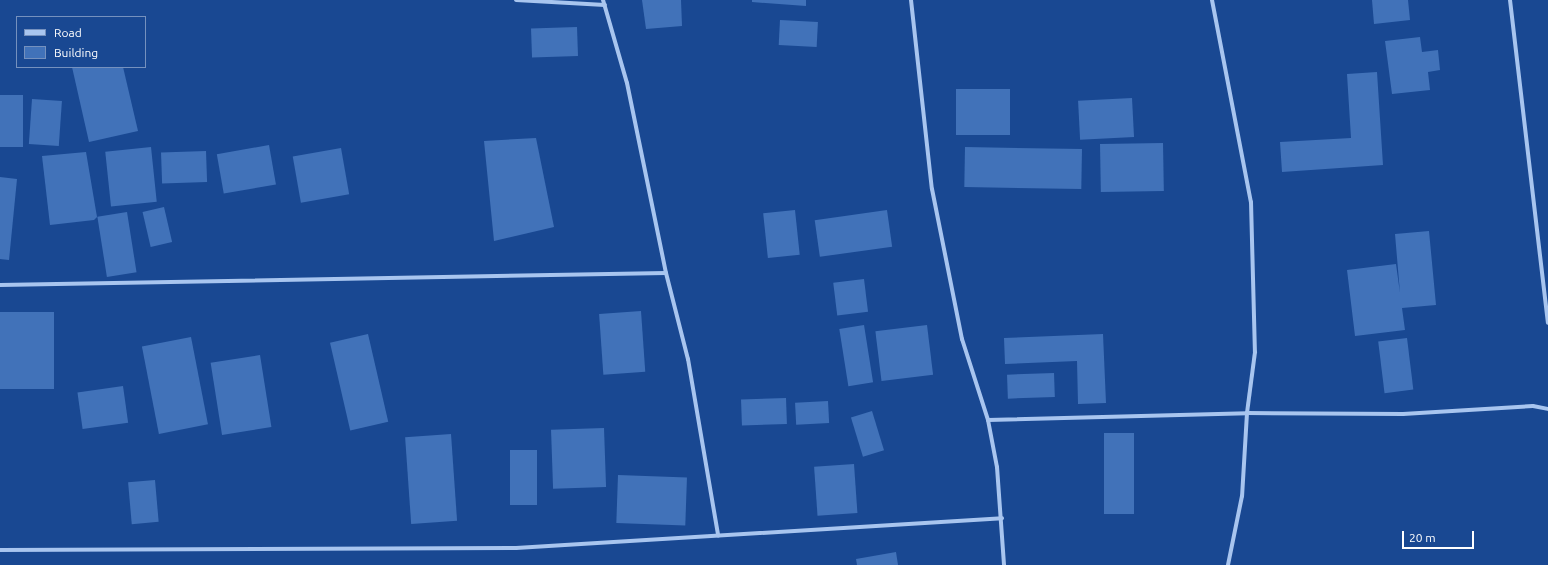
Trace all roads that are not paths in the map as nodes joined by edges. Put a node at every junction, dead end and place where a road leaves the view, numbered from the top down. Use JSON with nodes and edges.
{"nodes":[{"id":1,"x":516,"y":0,"type":"edge"},
{"id":2,"x":911,"y":0,"type":"edge"},
{"id":3,"x":1212,"y":0,"type":"edge"},
{"id":4,"x":1510,"y":0,"type":"edge"},
{"id":5,"x":604,"y":2,"type":"edge"},
{"id":6,"x":666,"y":273,"type":"junction"},
{"id":7,"x":0,"y":285,"type":"edge"},
{"id":8,"x":1548,"y":323,"type":"edge"},
{"id":9,"x":1548,"y":409,"type":"edge"},
{"id":10,"x":1247,"y":414,"type":"junction"},
{"id":11,"x":988,"y":420,"type":"junction"},
{"id":12,"x":1002,"y":518,"type":"junction"},
{"id":13,"x":718,"y":535,"type":"junction"},
{"id":14,"x":0,"y":550,"type":"edge"},
{"id":15,"x":1004,"y":565,"type":"edge"},
{"id":16,"x":1228,"y":565,"type":"edge"}],
"edges":[{"from":1,"to":5,"type":"street"},
{"from":2,"to":11,"type":"street"},
{"from":3,"to":10,"type":"street"},
{"from":4,"to":8,"type":"street"},
{"from":5,"to":6,"type":"street"},
{"from":6,"to":7,"type":"street"},
{"from":6,"to":13,"type":"street"},
{"from":9,"to":10,"type":"street"},
{"from":10,"to":11,"type":"street"},
{"from":10,"to":16,"type":"street"},
{"from":11,"to":12,"type":"street"},
{"from":12,"to":13,"type":"street"},
{"from":12,"to":15,"type":"street"},
{"from":13,"to":14,"type":"street"}]}
